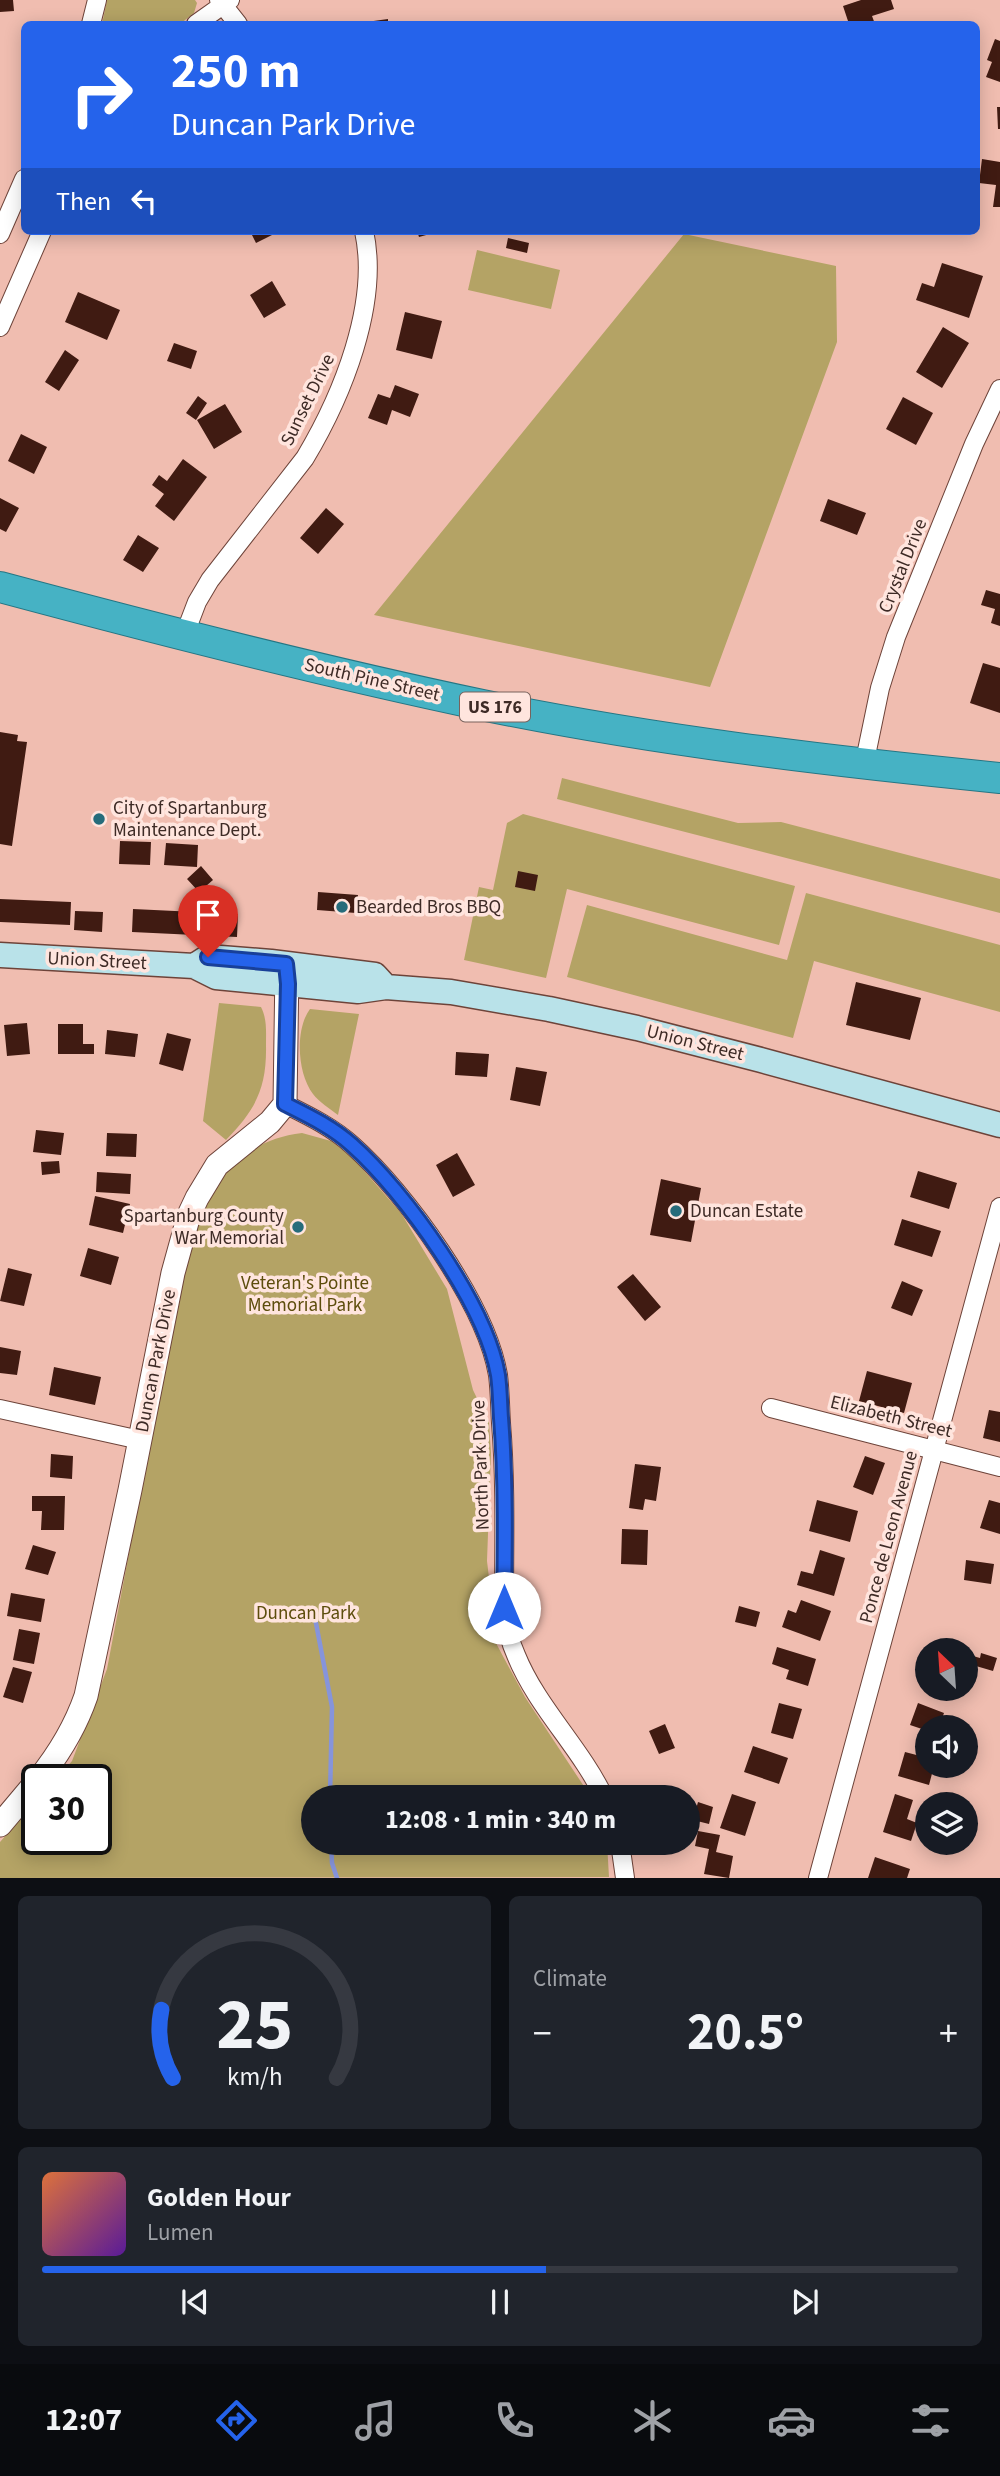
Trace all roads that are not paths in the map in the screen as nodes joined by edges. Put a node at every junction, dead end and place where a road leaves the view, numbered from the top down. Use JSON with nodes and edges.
{"nodes":[{"id":1,"x":97,"y":0,"type":"edge"},
{"id":2,"x":224,"y":1,"type":"edge"},
{"id":3,"x":92,"y":21,"type":"edge"},
{"id":4,"x":200,"y":21,"type":"edge"},
{"id":5,"x":236,"y":21,"type":"edge"},
{"id":6,"x":21,"y":193,"type":"edge"},
{"id":7,"x":0,"y":234,"type":"edge"},
{"id":8,"x":40,"y":235,"type":"edge"},
{"id":9,"x":364,"y":235,"type":"edge"},
{"id":10,"x":0,"y":327,"type":"edge"},
{"id":11,"x":1000,"y":390,"type":"edge"},
{"id":12,"x":0,"y":587,"type":"edge"},
{"id":13,"x":184,"y":636,"type":"junction"},
{"id":14,"x":864,"y":765,"type":"junction"},
{"id":15,"x":1000,"y":778,"type":"edge"},
{"id":16,"x":0,"y":955,"type":"edge"},
{"id":17,"x":287,"y":974,"type":"junction"},
{"id":18,"x":285,"y":1104,"type":"junction"},
{"id":19,"x":1000,"y":1125,"type":"edge"},
{"id":20,"x":1000,"y":1207,"type":"edge"},
{"id":21,"x":771,"y":1408,"type":"dead end"},
{"id":22,"x":0,"y":1409,"type":"edge"},
{"id":23,"x":140,"y":1440,"type":"junction"},
{"id":24,"x":935,"y":1450,"type":"junction"},
{"id":25,"x":1000,"y":1467,"type":"edge"},
{"id":26,"x":50,"y":1764,"type":"edge"},
{"id":27,"x":597,"y":1785,"type":"edge"},
{"id":28,"x":21,"y":1799,"type":"edge"},
{"id":29,"x":0,"y":1825,"type":"edge"},
{"id":30,"x":622,"y":1855,"type":"edge"},
{"id":31,"x":625,"y":1878,"type":"edge"},
{"id":32,"x":818,"y":1878,"type":"edge"}],
"edges":[{"from":1,"to":3,"type":"street"},
{"from":2,"to":4,"type":"street"},
{"from":2,"to":5,"type":"street"},
{"from":6,"to":7,"type":"street"},
{"from":8,"to":10,"type":"street"},
{"from":9,"to":13,"type":"street","name":"Sunset Drive"},
{"from":11,"to":14,"type":"street","name":"Crystal Drive"},
{"from":12,"to":13,"type":"highway","name":"South Pine Street","number":"US 176"},
{"from":13,"to":14,"type":"highway","name":"South Pine Street","number":"US 176"},
{"from":14,"to":15,"type":"highway","name":"South Pine Street","number":"US 176"},
{"from":16,"to":17,"type":"main road","name":"Union Street"},
{"from":17,"to":18,"type":"street"},
{"from":17,"to":19,"type":"main road","name":"Union Street"},
{"from":18,"to":23,"type":"street","name":"Duncan Park Drive"},
{"from":18,"to":27,"type":"street","name":"North Park Drive"},
{"from":20,"to":24,"type":"street","name":"Ponce de Leon Avenue"},
{"from":21,"to":24,"type":"street","name":"Elizabeth Street"},
{"from":22,"to":23,"type":"street"},
{"from":23,"to":26,"type":"street","name":"Duncan Park Drive"},
{"from":24,"to":25,"type":"street","name":"Elizabeth Street"},
{"from":24,"to":32,"type":"street","name":"Ponce de Leon Avenue"},
{"from":28,"to":29,"type":"street","name":"Duncan Park Drive"},
{"from":30,"to":31,"type":"street"}]}
